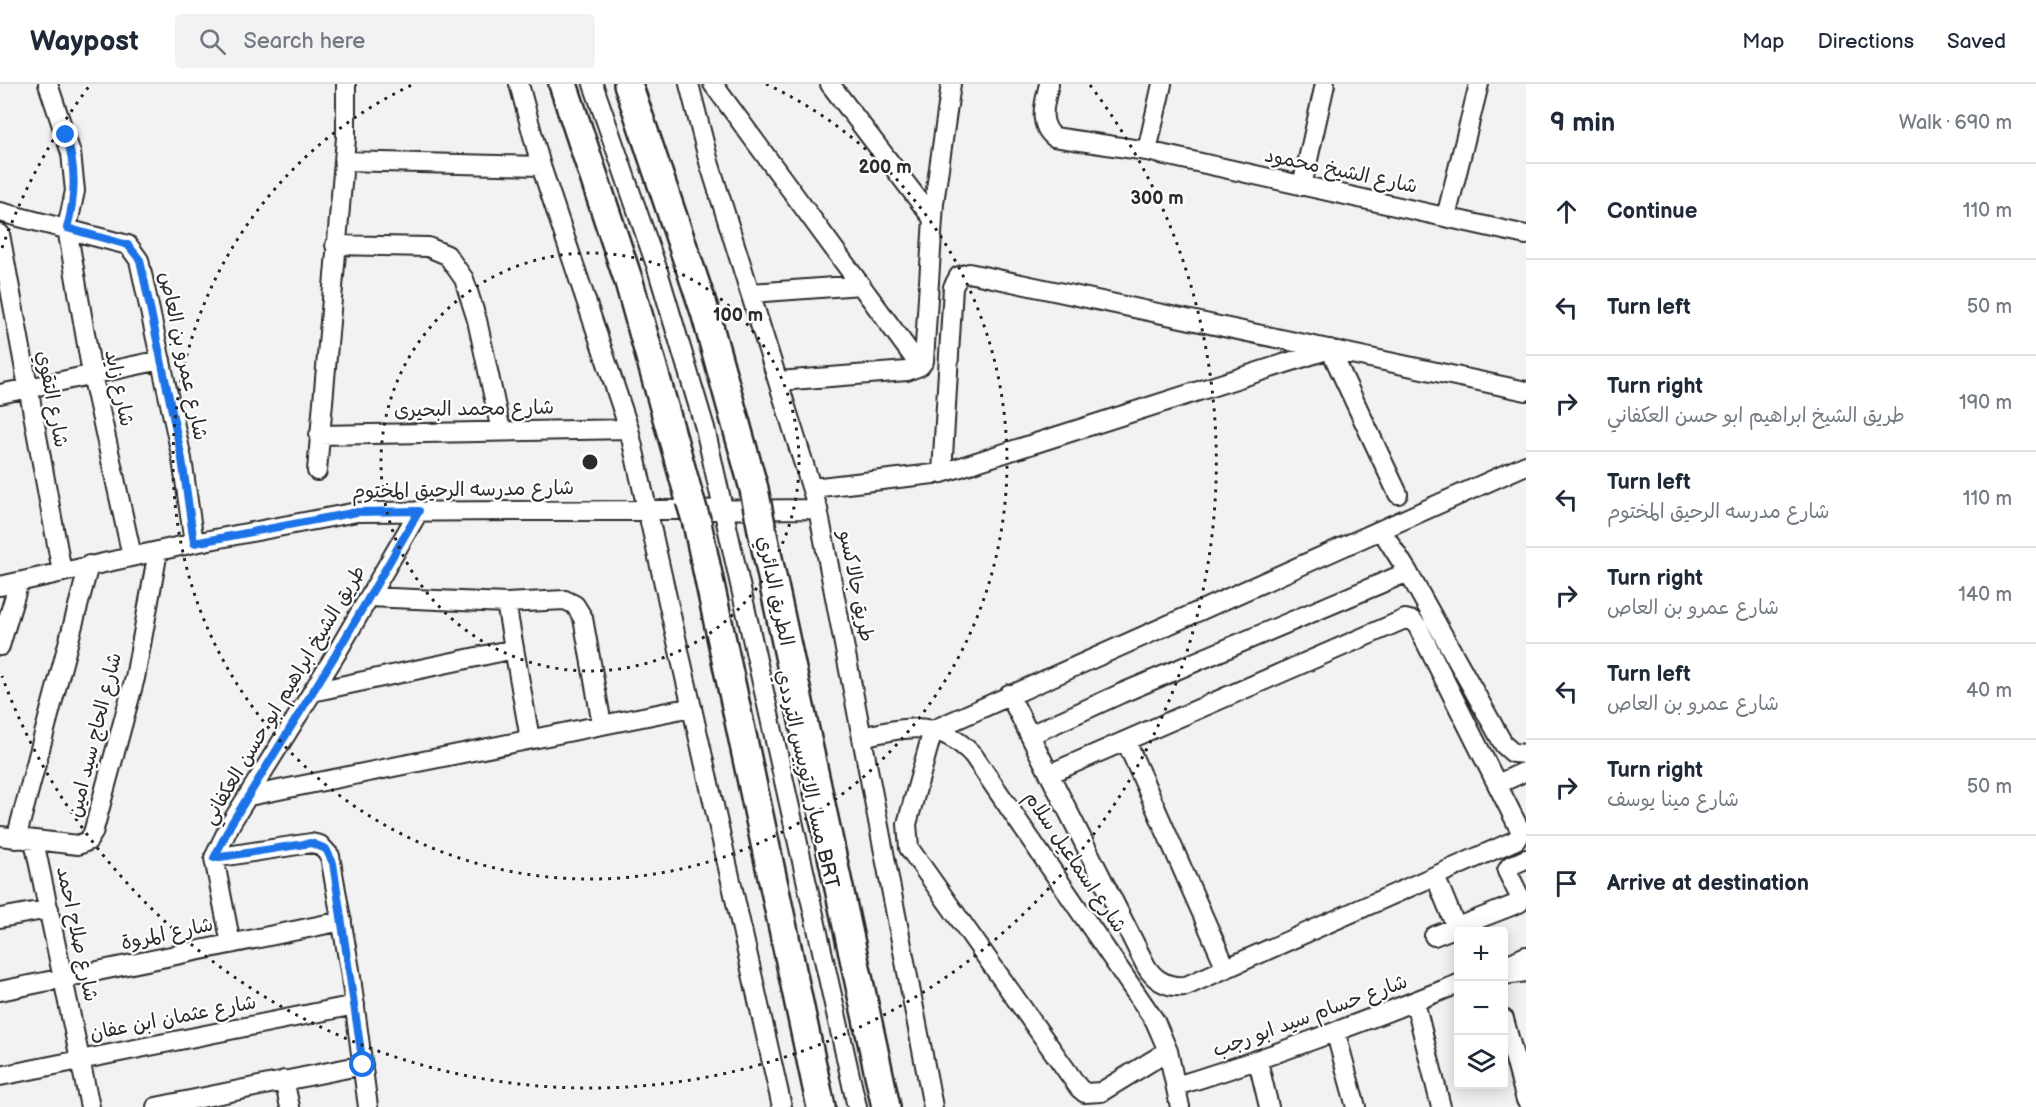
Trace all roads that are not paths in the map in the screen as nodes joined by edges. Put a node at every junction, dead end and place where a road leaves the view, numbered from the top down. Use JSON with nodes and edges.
{"nodes":[{"id":1,"x":48,"y":84,"type":"edge"},
{"id":2,"x":346,"y":84,"type":"edge"},
{"id":3,"x":519,"y":84,"type":"edge"},
{"id":4,"x":563,"y":84,"type":"edge"},
{"id":5,"x":593,"y":84,"type":"edge"},
{"id":6,"x":689,"y":84,"type":"edge"},
{"id":7,"x":713,"y":84,"type":"edge"},
{"id":8,"x":830,"y":84,"type":"edge"},
{"id":9,"x":951,"y":84,"type":"edge"},
{"id":10,"x":1049,"y":84,"type":"edge"},
{"id":11,"x":1162,"y":84,"type":"edge"},
{"id":12,"x":1325,"y":84,"type":"edge"},
{"id":13,"x":1479,"y":84,"type":"edge"},
{"id":14,"x":635,"y":92,"type":"edge"},
{"id":15,"x":1147,"y":151,"type":"junction"},
{"id":16,"x":344,"y":161,"type":"junction"},
{"id":17,"x":541,"y":166,"type":"junction"},
{"id":18,"x":1302,"y":186,"type":"junction"},
{"id":19,"x":0,"y":212,"type":"edge"},
{"id":20,"x":1446,"y":218,"type":"junction"},
{"id":21,"x":933,"y":219,"type":"junction"},
{"id":22,"x":67,"y":228,"type":"junction"},
{"id":23,"x":0,"y":234,"type":"edge"},
{"id":24,"x":1526,"y":235,"type":"edge"},
{"id":25,"x":335,"y":245,"type":"junction"},
{"id":26,"x":861,"y":285,"type":"junction"},
{"id":27,"x":751,"y":293,"type":"junction"},
{"id":28,"x":1330,"y":349,"type":"junction"},
{"id":29,"x":161,"y":360,"type":"junction"},
{"id":30,"x":920,"y":366,"type":"junction"},
{"id":31,"x":92,"y":375,"type":"junction"},
{"id":32,"x":779,"y":381,"type":"junction"},
{"id":33,"x":26,"y":388,"type":"junction"},
{"id":34,"x":1526,"y":391,"type":"edge"},
{"id":35,"x":0,"y":394,"type":"edge"},
{"id":36,"x":629,"y":429,"type":"junction"},
{"id":37,"x":501,"y":431,"type":"junction"},
{"id":38,"x":320,"y":435,"type":"junction"},
{"id":39,"x":1526,"y":465,"type":"edge"},
{"id":40,"x":317,"y":471,"type":"dead end"},
{"id":41,"x":942,"y":473,"type":"junction"},
{"id":42,"x":812,"y":488,"type":"junction"},
{"id":43,"x":1398,"y":494,"type":"dead end"},
{"id":44,"x":818,"y":509,"type":"junction"},
{"id":45,"x":419,"y":511,"type":"junction"},
{"id":46,"x":647,"y":511,"type":"junction"},
{"id":47,"x":1382,"y":531,"type":"junction"},
{"id":48,"x":194,"y":543,"type":"junction"},
{"id":49,"x":158,"y":551,"type":"junction"},
{"id":50,"x":132,"y":556,"type":"junction"},
{"id":51,"x":89,"y":565,"type":"junction"},
{"id":52,"x":62,"y":572,"type":"junction"},
{"id":53,"x":1408,"y":573,"type":"junction"},
{"id":54,"x":19,"y":582,"type":"junction"},
{"id":55,"x":0,"y":586,"type":"edge"},
{"id":56,"x":369,"y":597,"type":"junction"},
{"id":57,"x":506,"y":603,"type":"junction"},
{"id":58,"x":0,"y":646,"type":"edge"},
{"id":59,"x":514,"y":649,"type":"junction"},
{"id":60,"x":312,"y":692,"type":"junction"},
{"id":61,"x":1009,"y":694,"type":"junction"},
{"id":62,"x":692,"y":707,"type":"junction"},
{"id":63,"x":602,"y":725,"type":"junction"},
{"id":64,"x":933,"y":729,"type":"junction"},
{"id":65,"x":1030,"y":735,"type":"junction"},
{"id":66,"x":862,"y":737,"type":"junction"},
{"id":67,"x":530,"y":740,"type":"junction"},
{"id":68,"x":1126,"y":741,"type":"junction"},
{"id":69,"x":1526,"y":754,"type":"edge"},
{"id":70,"x":1526,"y":771,"type":"edge"},
{"id":71,"x":1049,"y":774,"type":"junction"},
{"id":72,"x":1498,"y":784,"type":"junction"},
{"id":73,"x":249,"y":796,"type":"junction"},
{"id":74,"x":1520,"y":833,"type":"edge"},
{"id":75,"x":17,"y":839,"type":"edge"},
{"id":76,"x":214,"y":858,"type":"junction"},
{"id":77,"x":1524,"y":860,"type":"edge"},
{"id":78,"x":1435,"y":876,"type":"junction"},
{"id":79,"x":49,"y":909,"type":"junction"},
{"id":80,"x":0,"y":918,"type":"edge"},
{"id":81,"x":342,"y":921,"type":"junction"},
{"id":82,"x":1456,"y":927,"type":"joint"},
{"id":83,"x":1454,"y":928,"type":"edge"},
{"id":84,"x":1434,"y":936,"type":"dead end"},
{"id":85,"x":231,"y":944,"type":"junction"},
{"id":86,"x":1526,"y":957,"type":"edge"},
{"id":87,"x":1508,"y":964,"type":"edge"},
{"id":88,"x":1226,"y":968,"type":"junction"},
{"id":89,"x":1526,"y":972,"type":"edge"},
{"id":90,"x":1508,"y":974,"type":"edge"},
{"id":91,"x":63,"y":978,"type":"junction"},
{"id":92,"x":1454,"y":986,"type":"edge"},
{"id":93,"x":0,"y":992,"type":"edge"},
{"id":94,"x":1415,"y":1002,"type":"junction"},
{"id":95,"x":355,"y":1005,"type":"junction"},
{"id":96,"x":1508,"y":1028,"type":"edge"},
{"id":97,"x":1336,"y":1034,"type":"junction"},
{"id":98,"x":1519,"y":1047,"type":"edge"},
{"id":99,"x":1168,"y":1051,"type":"junction"},
{"id":100,"x":80,"y":1059,"type":"junction"},
{"id":101,"x":1258,"y":1061,"type":"junction"},
{"id":102,"x":363,"y":1065,"type":"junction"},
{"id":103,"x":0,"y":1076,"type":"edge"},
{"id":104,"x":284,"y":1080,"type":"junction"},
{"id":105,"x":1176,"y":1086,"type":"junction"},
{"id":106,"x":1526,"y":1100,"type":"edge"},
{"id":107,"x":90,"y":1107,"type":"edge"},
{"id":108,"x":156,"y":1107,"type":"edge"},
{"id":109,"x":290,"y":1107,"type":"edge"},
{"id":110,"x":368,"y":1107,"type":"edge"},
{"id":111,"x":782,"y":1107,"type":"edge"},
{"id":112,"x":821,"y":1107,"type":"edge"},
{"id":113,"x":857,"y":1107,"type":"edge"},
{"id":114,"x":886,"y":1107,"type":"edge"},
{"id":115,"x":933,"y":1107,"type":"edge"},
{"id":116,"x":1180,"y":1107,"type":"edge"},
{"id":117,"x":1269,"y":1107,"type":"edge"},
{"id":118,"x":1356,"y":1107,"type":"edge"},
{"id":119,"x":1441,"y":1107,"type":"edge"}],
"edges":[{"from":1,"to":22,"type":"street"},
{"from":2,"to":16,"type":"street"},
{"from":3,"to":17,"type":"street"},
{"from":4,"to":112,"type":"highway"},
{"from":5,"to":113,"type":"street","name":"مسار الاتوبيس الترددي BRT"},
{"from":6,"to":27,"type":"street","name":"طريق جالاكسو"},
{"from":7,"to":26,"type":"street"},
{"from":8,"to":21,"type":"street"},
{"from":9,"to":21,"type":"street"},
{"from":10,"to":15,"type":"street","name":"شارع الشيخ محمود"},
{"from":11,"to":15,"type":"street"},
{"from":12,"to":18,"type":"street"},
{"from":13,"to":20,"type":"street"},
{"from":14,"to":114,"type":"highway","name":"الطريق الدائري","bridge":true},
{"from":15,"to":18,"type":"street","name":"شارع الشيخ محمود"},
{"from":16,"to":17,"type":"street"},
{"from":16,"to":25,"type":"street"},
{"from":17,"to":36,"type":"street"},
{"from":18,"to":20,"type":"street","name":"شارع الشيخ محمود"},
{"from":19,"to":22,"type":"street"},
{"from":20,"to":24,"type":"street","name":"شارع الشيخ محمود"},
{"from":21,"to":30,"type":"street"},
{"from":22,"to":29,"type":"street","name":"شارع عمرو بن العاص"},
{"from":22,"to":31,"type":"street","name":"شارع زايد"},
{"from":23,"to":33,"type":"street","name":"شارع التقوي"},
{"from":25,"to":37,"type":"street"},
{"from":25,"to":38,"type":"street"},
{"from":26,"to":27,"type":"street"},
{"from":26,"to":30,"type":"street"},
{"from":27,"to":32,"type":"street","name":"طريق جالاكسو"},
{"from":28,"to":34,"type":"street"},
{"from":28,"to":41,"type":"street"},
{"from":28,"to":41,"type":"street"},
{"from":28,"to":43,"type":"street"},
{"from":29,"to":31,"type":"street"},
{"from":29,"to":48,"type":"street","name":"شارع عمرو بن العاص"},
{"from":30,"to":32,"type":"street"},
{"from":31,"to":33,"type":"street"},
{"from":31,"to":50,"type":"street","name":"شارع زايد"},
{"from":32,"to":42,"type":"street","name":"طريق جالاكسو"},
{"from":33,"to":35,"type":"street"},
{"from":33,"to":52,"type":"street","name":"شارع التقوي"},
{"from":36,"to":37,"type":"street","name":"شارع محمد البحيرى"},
{"from":36,"to":46,"type":"street"},
{"from":37,"to":38,"type":"street","name":"شارع محمد البحيرى"},
{"from":38,"to":40,"type":"street"},
{"from":39,"to":47,"type":"street"},
{"from":41,"to":42,"type":"street"},
{"from":42,"to":44,"type":"street","name":"طريق جالاكسو"},
{"from":44,"to":46,"type":"street","name":"شارع مدرسه الرحيق المختوم"},
{"from":44,"to":66,"type":"street","name":"طريق جالاكسو"},
{"from":45,"to":46,"type":"street","name":"شارع مدرسه الرحيق المختوم"},
{"from":45,"to":48,"type":"street","name":"شارع مدرسه الرحيق المختوم"},
{"from":45,"to":56,"type":"street","name":"طريق الشيخ ابراهيم ابو حسن العكفاني"},
{"from":46,"to":62,"type":"street"},
{"from":47,"to":53,"type":"street"},
{"from":47,"to":61,"type":"street"},
{"from":48,"to":49,"type":"street","name":"شارع مدرسه الرحيق المختوم"},
{"from":49,"to":50,"type":"street","name":"شارع مدرسه الرحيق المختوم"},
{"from":49,"to":75,"type":"street","name":"شارع الحاج سيد امين"},
{"from":50,"to":51,"type":"street","name":"شارع مدرسه الرحيق المختوم"},
{"from":51,"to":52,"type":"street","name":"شارع مدرسه الرحيق المختوم"},
{"from":51,"to":75,"type":"street"},
{"from":52,"to":54,"type":"street","name":"شارع مدرسه الرحيق المختوم"},
{"from":53,"to":65,"type":"street"},
{"from":53,"to":69,"type":"street"},
{"from":54,"to":55,"type":"street","name":"شارع مدرسه الرحيق المختوم"},
{"from":54,"to":58,"type":"street"},
{"from":56,"to":57,"type":"street"},
{"from":56,"to":60,"type":"street","name":"طريق الشيخ ابراهيم ابو حسن العكفاني"},
{"from":57,"to":59,"type":"street"},
{"from":57,"to":63,"type":"street"},
{"from":59,"to":60,"type":"street"},
{"from":59,"to":67,"type":"street"},
{"from":60,"to":73,"type":"street","name":"طريق الشيخ ابراهيم ابو حسن العكفاني"},
{"from":61,"to":64,"type":"street"},
{"from":61,"to":65,"type":"street"},
{"from":62,"to":63,"type":"street"},
{"from":62,"to":111,"type":"street"},
{"from":63,"to":67,"type":"street"},
{"from":64,"to":66,"type":"street","name":"شارع اسماعيل سلام"},
{"from":64,"to":99,"type":"street","name":"شارع اسماعيل سلام"},
{"from":64,"to":99,"type":"street"},
{"from":65,"to":71,"type":"street"},
{"from":66,"to":115,"type":"street","name":"طريق جالاكسو"},
{"from":67,"to":73,"type":"street"},
{"from":68,"to":71,"type":"street"},
{"from":68,"to":72,"type":"street"},
{"from":68,"to":88,"type":"street"},
{"from":70,"to":72,"type":"street"},
{"from":71,"to":88,"type":"street"},
{"from":72,"to":74,"type":"street"},
{"from":73,"to":76,"type":"street","name":"طريق الشيخ ابراهيم ابو حسن العكفاني"},
{"from":74,"to":77,"type":"street"},
{"from":74,"to":78,"type":"street"},
{"from":75,"to":79,"type":"street","name":"شارع صلاح احمد"},
{"from":76,"to":81,"type":"street"},
{"from":76,"to":85,"type":"street"},
{"from":77,"to":82,"type":"street"},
{"from":78,"to":82,"type":"street"},
{"from":78,"to":88,"type":"street"},
{"from":79,"to":80,"type":"street"},
{"from":79,"to":91,"type":"street","name":"شارع صلاح احمد"},
{"from":81,"to":85,"type":"street","name":"شارع المروة"},
{"from":81,"to":95,"type":"street"},
{"from":83,"to":84,"type":"street"},
{"from":85,"to":91,"type":"street","name":"شارع المروة"},
{"from":86,"to":87,"type":"street"},
{"from":89,"to":90,"type":"street"},
{"from":91,"to":93,"type":"street","name":"شارع المروة"},
{"from":91,"to":100,"type":"street","name":"شارع صلاح احمد"},
{"from":92,"to":94,"type":"street","name":"شارع حسام سيد ابو رجب"},
{"from":94,"to":97,"type":"street","name":"شارع حسام سيد ابو رجب"},
{"from":94,"to":119,"type":"street"},
{"from":95,"to":100,"type":"street","name":"شارع عثمان ابن عفان"},
{"from":95,"to":102,"type":"street"},
{"from":96,"to":98,"type":"street"},
{"from":97,"to":101,"type":"street","name":"شارع حسام سيد ابو رجب"},
{"from":97,"to":118,"type":"street"},
{"from":98,"to":106,"type":"street"},
{"from":99,"to":105,"type":"street","name":"شارع اسماعيل سلام"},
{"from":100,"to":103,"type":"street","name":"شارع عثمان ابن عفان"},
{"from":100,"to":107,"type":"street","name":"شارع صلاح احمد"},
{"from":101,"to":105,"type":"street","name":"شارع حسام سيد ابو رجب"},
{"from":101,"to":117,"type":"street"},
{"from":102,"to":104,"type":"street"},
{"from":102,"to":110,"type":"street"},
{"from":104,"to":108,"type":"street"},
{"from":104,"to":109,"type":"street"},
{"from":105,"to":116,"type":"street","name":"شارع اسماعيل سلام"}]}
